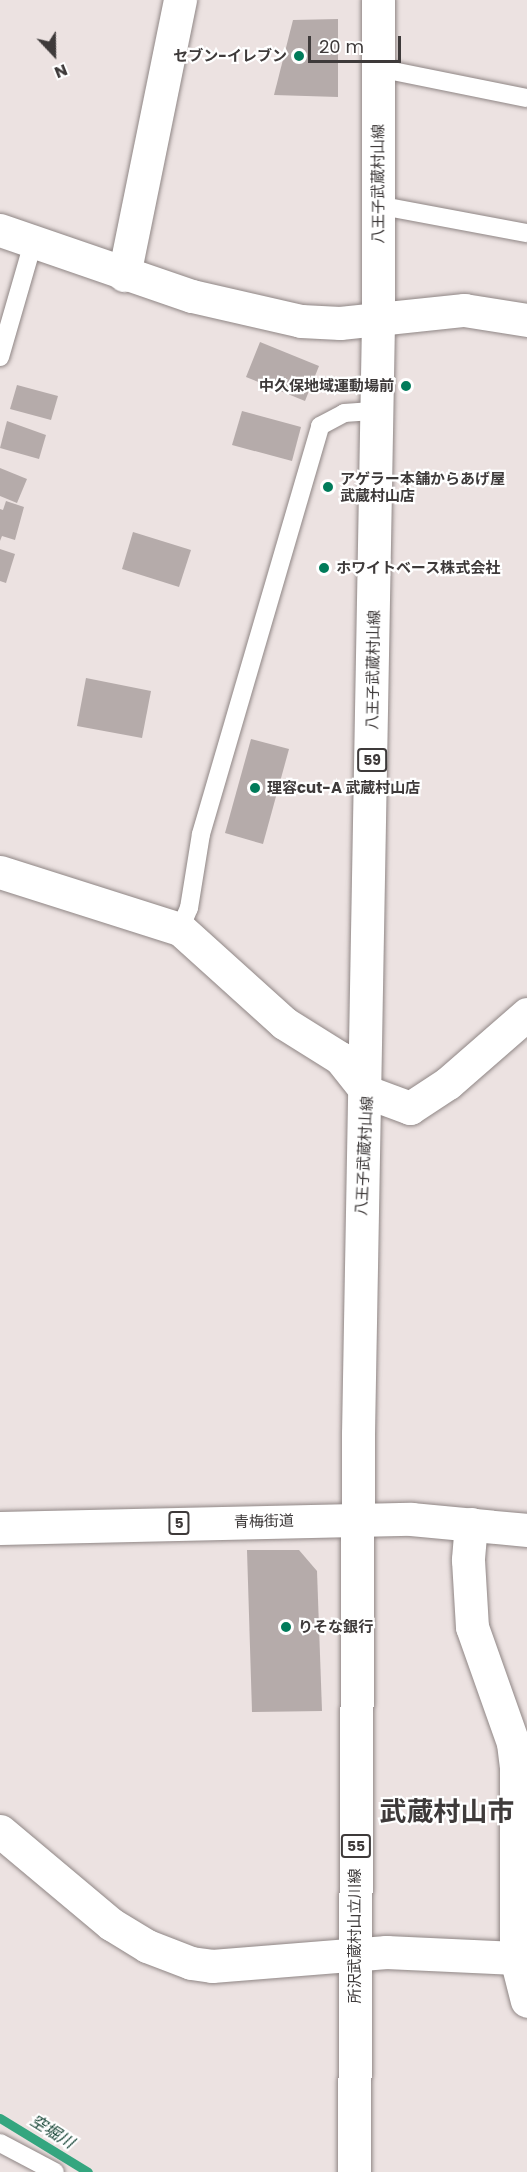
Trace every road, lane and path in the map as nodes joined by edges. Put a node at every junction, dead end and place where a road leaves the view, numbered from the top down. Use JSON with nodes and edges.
{"nodes":[{"id":1,"x":180,"y":0,"type":"edge"},
{"id":2,"x":378,"y":0,"type":"edge"},
{"id":3,"x":378,"y":68,"type":"junction"},
{"id":4,"x":527,"y":98,"type":"edge"},
{"id":5,"x":377,"y":205,"type":"junction"},
{"id":6,"x":0,"y":230,"type":"edge"},
{"id":7,"x":527,"y":232,"type":"edge"},
{"id":8,"x":33,"y":243,"type":"junction"},
{"id":9,"x":124,"y":275,"type":"junction"},
{"id":10,"x":378,"y":319,"type":"junction"},
{"id":11,"x":527,"y":321,"type":"edge"},
{"id":12,"x":0,"y":357,"type":"edge"},
{"id":13,"x":376,"y":411,"type":"junction"},
{"id":14,"x":0,"y":872,"type":"edge"},
{"id":15,"x":180,"y":929,"type":"junction"},
{"id":16,"x":527,"y":1014,"type":"edge"},
{"id":17,"x":367,"y":1092,"type":"junction"},
{"id":18,"x":358,"y":1520,"type":"junction"},
{"id":19,"x":471,"y":1524,"type":"junction"},
{"id":20,"x":0,"y":1528,"type":"edge"},
{"id":21,"x":527,"y":1530,"type":"edge"},
{"id":22,"x":0,"y":1831,"type":"edge"},
{"id":23,"x":521,"y":1864,"type":"edge"},
{"id":24,"x":354,"y":1955,"type":"junction"},
{"id":25,"x":516,"y":1958,"type":"junction"},
{"id":26,"x":527,"y":2001,"type":"edge"},
{"id":27,"x":0,"y":2143,"type":"edge"},
{"id":28,"x":54,"y":2172,"type":"edge"},
{"id":29,"x":354,"y":2172,"type":"edge"}],
"edges":[{"from":1,"to":9,"type":"main road"},
{"from":2,"to":3,"type":"main road","name":"八王子武蔵村山線","number":"59"},
{"from":3,"to":4,"type":"lane"},
{"from":3,"to":5,"type":"main road","name":"八王子武蔵村山線","number":"59"},
{"from":5,"to":7,"type":"lane"},
{"from":5,"to":10,"type":"main road","name":"八王子武蔵村山線","number":"59"},
{"from":6,"to":8,"type":"main road"},
{"from":8,"to":9,"type":"main road"},
{"from":8,"to":12,"type":"lane"},
{"from":9,"to":10,"type":"main road"},
{"from":10,"to":11,"type":"main road"},
{"from":10,"to":13,"type":"main road","name":"八王子武蔵村山線","number":"59"},
{"from":13,"to":15,"type":"lane"},
{"from":13,"to":17,"type":"main road","name":"八王子武蔵村山線","number":"59"},
{"from":14,"to":15,"type":"main road"},
{"from":15,"to":17,"type":"main road"},
{"from":16,"to":17,"type":"main road"},
{"from":17,"to":18,"type":"main road","name":"八王子武蔵村山線","number":"59"},
{"from":18,"to":19,"type":"main road","name":"青梅街道","number":"5"},
{"from":18,"to":20,"type":"main road","name":"青梅街道","number":"5"},
{"from":18,"to":24,"type":"main road","name":"所沢武蔵村山立川線","number":"55"},
{"from":19,"to":21,"type":"main road","name":"青梅街道","number":"5"},
{"from":19,"to":23,"type":"main road"},
{"from":22,"to":24,"type":"main road"},
{"from":23,"to":25,"type":"main road"},
{"from":24,"to":25,"type":"main road"},
{"from":24,"to":29,"type":"main road","name":"所沢武蔵村山立川線","number":"55"},
{"from":25,"to":26,"type":"main road"},
{"from":27,"to":28,"type":"lane"}]}
